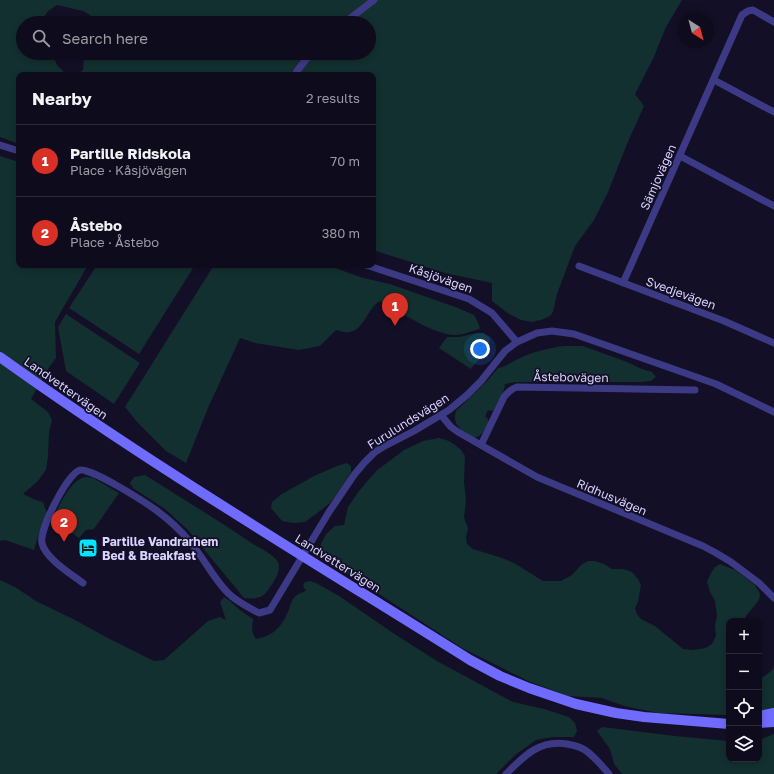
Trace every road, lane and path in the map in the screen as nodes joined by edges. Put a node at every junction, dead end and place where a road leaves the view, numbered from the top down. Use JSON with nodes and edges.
{"nodes":[{"id":1,"x":374,"y":0,"type":"edge"},
{"id":2,"x":353,"y":16,"type":"edge"},
{"id":3,"x":774,"y":22,"type":"edge"},
{"id":4,"x":306,"y":60,"type":"edge"},
{"id":5,"x":296,"y":72,"type":"edge"},
{"id":6,"x":714,"y":80,"type":"junction"},
{"id":7,"x":774,"y":112,"type":"edge"},
{"id":8,"x":0,"y":145,"type":"edge"},
{"id":9,"x":16,"y":150,"type":"edge"},
{"id":10,"x":680,"y":156,"type":"junction"},
{"id":11,"x":774,"y":206,"type":"edge"},
{"id":12,"x":579,"y":266,"type":"dead end"},
{"id":13,"x":375,"y":268,"type":"edge"},
{"id":14,"x":623,"y":283,"type":"junction"},
{"id":15,"x":517,"y":342,"type":"junction"},
{"id":16,"x":774,"y":343,"type":"edge"},
{"id":17,"x":0,"y":357,"type":"edge"},
{"id":18,"x":694,"y":390,"type":"dead end"},
{"id":19,"x":774,"y":412,"type":"edge"},
{"id":20,"x":441,"y":415,"type":"junction"},
{"id":21,"x":481,"y":445,"type":"junction"},
{"id":22,"x":303,"y":556,"type":"junction"},
{"id":23,"x":83,"y":583,"type":"dead end"},
{"id":24,"x":774,"y":598,"type":"edge"},
{"id":25,"x":774,"y":713,"type":"edge"},
{"id":26,"x":762,"y":715,"type":"edge"},
{"id":27,"x":726,"y":718,"type":"edge"},
{"id":28,"x":692,"y":720,"type":"junction"},
{"id":29,"x":774,"y":722,"type":"edge"},
{"id":30,"x":762,"y":723,"type":"edge"},
{"id":31,"x":726,"y":724,"type":"edge"},
{"id":32,"x":506,"y":774,"type":"edge"},
{"id":33,"x":610,"y":774,"type":"edge"}],
"edges":[{"from":1,"to":2,"type":"street"},
{"from":3,"to":6,"type":"street","name":"Sämjovägen"},
{"from":4,"to":5,"type":"street"},
{"from":6,"to":7,"type":"street"},
{"from":6,"to":10,"type":"street","name":"Sämjovägen"},
{"from":8,"to":9,"type":"street"},
{"from":10,"to":11,"type":"street"},
{"from":10,"to":14,"type":"street","name":"Sämjovägen"},
{"from":12,"to":14,"type":"street","name":"Svedjevägen"},
{"from":13,"to":15,"type":"street","name":"Kåsjövägen"},
{"from":14,"to":16,"type":"street","name":"Svedjevägen"},
{"from":15,"to":19,"type":"street","name":"Furulundsvägen"},
{"from":15,"to":20,"type":"street","name":"Furulundsvägen"},
{"from":17,"to":22,"type":"street","name":"Landvettervägen"},
{"from":18,"to":21,"type":"street","name":"Åstebovägen"},
{"from":20,"to":21,"type":"street","name":"Ridhusvägen"},
{"from":20,"to":22,"type":"street","name":"Furulundsvägen"},
{"from":21,"to":24,"type":"street","name":"Ridhusvägen"},
{"from":22,"to":23,"type":"street","name":"Furulundsvägen"},
{"from":22,"to":28,"type":"street","name":"Landvettervägen"},
{"from":25,"to":26,"type":"street"},
{"from":27,"to":28,"type":"street","name":"Landvettervägen"},
{"from":28,"to":31,"type":"street","name":"Landvettervägen"},
{"from":29,"to":30,"type":"street"},
{"from":32,"to":33,"type":"street"}]}
